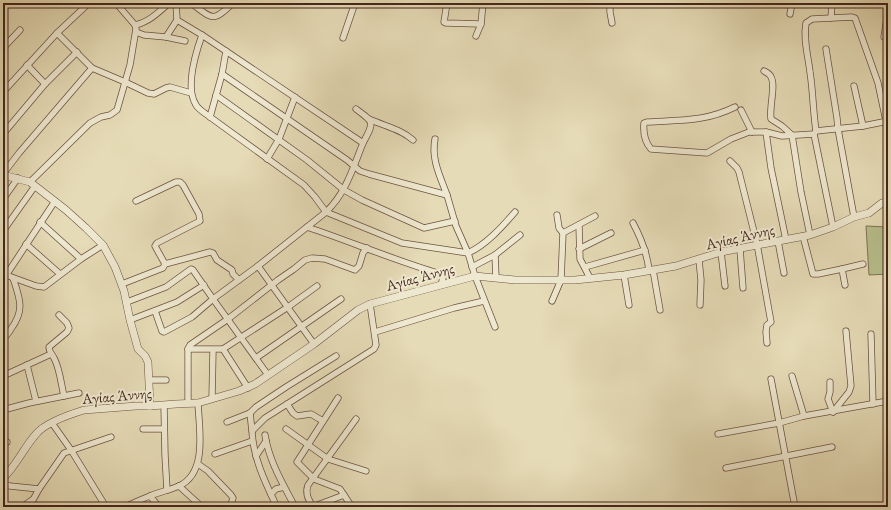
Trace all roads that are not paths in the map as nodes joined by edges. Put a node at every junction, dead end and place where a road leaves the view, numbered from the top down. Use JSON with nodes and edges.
{"nodes":[{"id":1,"x":89,"y":3,"type":"edge"},
{"id":2,"x":116,"y":3,"type":"edge"},
{"id":3,"x":169,"y":3,"type":"edge"},
{"id":4,"x":176,"y":3,"type":"edge"},
{"id":5,"x":191,"y":3,"type":"edge"},
{"id":6,"x":233,"y":3,"type":"edge"},
{"id":7,"x":355,"y":3,"type":"edge"},
{"id":8,"x":446,"y":3,"type":"edge"},
{"id":9,"x":483,"y":3,"type":"edge"},
{"id":10,"x":610,"y":3,"type":"edge"},
{"id":11,"x":792,"y":3,"type":"edge"},
{"id":12,"x":832,"y":3,"type":"edge"},
{"id":13,"x":888,"y":11,"type":"edge"},
{"id":14,"x":790,"y":14,"type":"dead end"},
{"id":15,"x":831,"y":18,"type":"junction"},
{"id":16,"x":177,"y":20,"type":"junction"},
{"id":17,"x":612,"y":23,"type":"dead end"},
{"id":18,"x":481,"y":24,"type":"junction"},
{"id":19,"x":135,"y":25,"type":"junction"},
{"id":20,"x":20,"y":30,"type":"dead end"},
{"id":21,"x":136,"y":32,"type":"junction"},
{"id":22,"x":58,"y":33,"type":"junction"},
{"id":23,"x":202,"y":35,"type":"junction"},
{"id":24,"x":476,"y":36,"type":"dead end"},
{"id":25,"x":166,"y":37,"type":"junction"},
{"id":26,"x":884,"y":37,"type":"dead end"},
{"id":27,"x":343,"y":38,"type":"dead end"},
{"id":28,"x":186,"y":40,"type":"dead end"},
{"id":29,"x":3,"y":48,"type":"edge"},
{"id":30,"x":826,"y":49,"type":"dead end"},
{"id":31,"x":226,"y":51,"type":"junction"},
{"id":32,"x":77,"y":52,"type":"junction"},
{"id":33,"x":27,"y":65,"type":"junction"},
{"id":34,"x":92,"y":68,"type":"junction"},
{"id":35,"x":764,"y":71,"type":"dead end"},
{"id":36,"x":222,"y":74,"type":"junction"},
{"id":37,"x":125,"y":82,"type":"junction"},
{"id":38,"x":45,"y":84,"type":"junction"},
{"id":39,"x":854,"y":86,"type":"dead end"},
{"id":40,"x":3,"y":92,"type":"edge"},
{"id":41,"x":191,"y":93,"type":"junction"},
{"id":42,"x":216,"y":95,"type":"junction"},
{"id":43,"x":295,"y":97,"type":"junction"},
{"id":44,"x":735,"y":107,"type":"dead end"},
{"id":45,"x":356,"y":110,"type":"dead end"},
{"id":46,"x":741,"y":110,"type":"dead end"},
{"id":47,"x":210,"y":117,"type":"junction"},
{"id":48,"x":286,"y":118,"type":"junction"},
{"id":49,"x":369,"y":118,"type":"junction"},
{"id":50,"x":887,"y":121,"type":"edge"},
{"id":51,"x":863,"y":126,"type":"junction"},
{"id":52,"x":838,"y":129,"type":"junction"},
{"id":53,"x":752,"y":132,"type":"junction"},
{"id":54,"x":766,"y":132,"type":"junction"},
{"id":55,"x":815,"y":132,"type":"junction"},
{"id":56,"x":3,"y":134,"type":"edge"},
{"id":57,"x":792,"y":135,"type":"junction"},
{"id":58,"x":279,"y":139,"type":"junction"},
{"id":59,"x":435,"y":139,"type":"dead end"},
{"id":60,"x":413,"y":140,"type":"dead end"},
{"id":61,"x":363,"y":142,"type":"junction"},
{"id":62,"x":267,"y":159,"type":"junction"},
{"id":63,"x":730,"y":161,"type":"dead end"},
{"id":64,"x":354,"y":167,"type":"junction"},
{"id":65,"x":3,"y":174,"type":"edge"},
{"id":66,"x":18,"y":178,"type":"junction"},
{"id":67,"x":33,"y":184,"type":"junction"},
{"id":68,"x":344,"y":190,"type":"junction"},
{"id":69,"x":447,"y":195,"type":"junction"},
{"id":70,"x":3,"y":199,"type":"edge"},
{"id":71,"x":56,"y":201,"type":"junction"},
{"id":72,"x":136,"y":201,"type":"dead end"},
{"id":73,"x":888,"y":201,"type":"edge"},
{"id":74,"x":326,"y":212,"type":"junction"},
{"id":75,"x":515,"y":212,"type":"dead end"},
{"id":76,"x":557,"y":215,"type":"dead end"},
{"id":77,"x":595,"y":216,"type":"dead end"},
{"id":78,"x":854,"y":217,"type":"junction"},
{"id":79,"x":455,"y":221,"type":"junction"},
{"id":80,"x":40,"y":222,"type":"junction"},
{"id":81,"x":634,"y":223,"type":"dead end"},
{"id":82,"x":579,"y":225,"type":"junction"},
{"id":83,"x":307,"y":227,"type":"junction"},
{"id":84,"x":833,"y":227,"type":"junction"},
{"id":85,"x":3,"y":231,"type":"edge"},
{"id":86,"x":563,"y":233,"type":"junction"},
{"id":87,"x":612,"y":233,"type":"dead end"},
{"id":88,"x":806,"y":235,"type":"junction"},
{"id":89,"x":520,"y":236,"type":"dead end"},
{"id":90,"x":782,"y":241,"type":"junction"},
{"id":91,"x":26,"y":244,"type":"junction"},
{"id":92,"x":758,"y":244,"type":"junction"},
{"id":93,"x":103,"y":245,"type":"junction"},
{"id":94,"x":367,"y":248,"type":"junction"},
{"id":95,"x":579,"y":249,"type":"junction"},
{"id":96,"x":740,"y":249,"type":"junction"},
{"id":97,"x":645,"y":250,"type":"junction"},
{"id":98,"x":721,"y":252,"type":"junction"},
{"id":99,"x":468,"y":253,"type":"junction"},
{"id":100,"x":495,"y":255,"type":"junction"},
{"id":101,"x":81,"y":259,"type":"junction"},
{"id":102,"x":699,"y":260,"type":"junction"},
{"id":103,"x":165,"y":264,"type":"junction"},
{"id":104,"x":863,"y":264,"type":"dead end"},
{"id":105,"x":258,"y":266,"type":"junction"},
{"id":106,"x":472,"y":267,"type":"junction"},
{"id":107,"x":585,"y":267,"type":"junction"},
{"id":108,"x":842,"y":269,"type":"junction"},
{"id":109,"x":651,"y":270,"type":"junction"},
{"id":110,"x":784,"y":273,"type":"dead end"},
{"id":111,"x":60,"y":274,"type":"junction"},
{"id":112,"x":624,"y":275,"type":"junction"},
{"id":113,"x":4,"y":276,"type":"edge"},
{"id":114,"x":475,"y":276,"type":"junction"},
{"id":115,"x":13,"y":278,"type":"junction"},
{"id":116,"x":496,"y":278,"type":"junction"},
{"id":117,"x":590,"y":278,"type":"junction"},
{"id":118,"x":239,"y":280,"type":"junction"},
{"id":119,"x":561,"y":280,"type":"junction"},
{"id":120,"x":122,"y":284,"type":"junction"},
{"id":121,"x":204,"y":285,"type":"junction"},
{"id":122,"x":272,"y":285,"type":"junction"},
{"id":123,"x":442,"y":285,"type":"junction"},
{"id":124,"x":845,"y":285,"type":"dead end"},
{"id":125,"x":316,"y":286,"type":"dead end"},
{"id":126,"x":725,"y":286,"type":"dead end"},
{"id":127,"x":743,"y":288,"type":"dead end"},
{"id":128,"x":213,"y":299,"type":"junction"},
{"id":129,"x":341,"y":299,"type":"dead end"},
{"id":130,"x":484,"y":301,"type":"junction"},
{"id":131,"x":552,"y":301,"type":"dead end"},
{"id":132,"x":127,"y":302,"type":"junction"},
{"id":133,"x":370,"y":304,"type":"junction"},
{"id":134,"x":629,"y":305,"type":"dead end"},
{"id":135,"x":700,"y":305,"type":"dead end"},
{"id":136,"x":288,"y":306,"type":"junction"},
{"id":137,"x":660,"y":310,"type":"dead end"},
{"id":138,"x":155,"y":311,"type":"junction"},
{"id":139,"x":59,"y":315,"type":"dead end"},
{"id":140,"x":228,"y":319,"type":"junction"},
{"id":141,"x":130,"y":320,"type":"junction"},
{"id":142,"x":302,"y":327,"type":"junction"},
{"id":143,"x":495,"y":327,"type":"dead end"},
{"id":144,"x":846,"y":331,"type":"dead end"},
{"id":145,"x":375,"y":332,"type":"junction"},
{"id":146,"x":871,"y":334,"type":"dead end"},
{"id":147,"x":241,"y":337,"type":"junction"},
{"id":148,"x":3,"y":339,"type":"edge"},
{"id":149,"x":767,"y":343,"type":"dead end"},
{"id":150,"x":314,"y":344,"type":"junction"},
{"id":151,"x":188,"y":349,"type":"junction"},
{"id":152,"x":213,"y":350,"type":"junction"},
{"id":153,"x":223,"y":350,"type":"junction"},
{"id":154,"x":51,"y":354,"type":"junction"},
{"id":155,"x":336,"y":356,"type":"dead end"},
{"id":156,"x":256,"y":358,"type":"junction"},
{"id":157,"x":27,"y":365,"type":"junction"},
{"id":158,"x":268,"y":374,"type":"junction"},
{"id":159,"x":3,"y":376,"type":"edge"},
{"id":160,"x":792,"y":376,"type":"dead end"},
{"id":161,"x":771,"y":379,"type":"dead end"},
{"id":162,"x":149,"y":380,"type":"junction"},
{"id":163,"x":166,"y":380,"type":"dead end"},
{"id":164,"x":830,"y":382,"type":"dead end"},
{"id":165,"x":248,"y":388,"type":"junction"},
{"id":166,"x":79,"y":393,"type":"dead end"},
{"id":167,"x":64,"y":396,"type":"junction"},
{"id":168,"x":338,"y":398,"type":"dead end"},
{"id":169,"x":212,"y":400,"type":"junction"},
{"id":170,"x":36,"y":401,"type":"junction"},
{"id":171,"x":888,"y":401,"type":"edge"},
{"id":172,"x":188,"y":403,"type":"junction"},
{"id":173,"x":198,"y":403,"type":"junction"},
{"id":174,"x":287,"y":404,"type":"junction"},
{"id":175,"x":873,"y":404,"type":"junction"},
{"id":176,"x":164,"y":405,"type":"junction"},
{"id":177,"x":150,"y":406,"type":"junction"},
{"id":178,"x":3,"y":410,"type":"edge"},
{"id":179,"x":833,"y":412,"type":"junction"},
{"id":180,"x":250,"y":413,"type":"junction"},
{"id":181,"x":804,"y":416,"type":"junction"},
{"id":182,"x":356,"y":419,"type":"dead end"},
{"id":183,"x":323,"y":421,"type":"junction"},
{"id":184,"x":228,"y":422,"type":"dead end"},
{"id":185,"x":52,"y":423,"type":"junction"},
{"id":186,"x":779,"y":423,"type":"junction"},
{"id":187,"x":143,"y":429,"type":"dead end"},
{"id":188,"x":164,"y":429,"type":"junction"},
{"id":189,"x":286,"y":429,"type":"dead end"},
{"id":190,"x":252,"y":431,"type":"junction"},
{"id":191,"x":718,"y":434,"type":"dead end"},
{"id":192,"x":111,"y":438,"type":"dead end"},
{"id":193,"x":252,"y":441,"type":"junction"},
{"id":194,"x":308,"y":445,"type":"junction"},
{"id":195,"x":832,"y":447,"type":"dead end"},
{"id":196,"x":72,"y":452,"type":"junction"},
{"id":197,"x":215,"y":454,"type":"dead end"},
{"id":198,"x":256,"y":456,"type":"junction"},
{"id":199,"x":270,"y":456,"type":"junction"},
{"id":200,"x":786,"y":456,"type":"junction"},
{"id":201,"x":328,"y":459,"type":"junction"},
{"id":202,"x":198,"y":464,"type":"junction"},
{"id":203,"x":726,"y":468,"type":"dead end"},
{"id":204,"x":366,"y":471,"type":"dead end"},
{"id":205,"x":3,"y":478,"type":"edge"},
{"id":206,"x":314,"y":478,"type":"junction"},
{"id":207,"x":3,"y":484,"type":"edge"},
{"id":208,"x":179,"y":486,"type":"junction"},
{"id":209,"x":284,"y":487,"type":"junction"},
{"id":210,"x":39,"y":489,"type":"junction"},
{"id":211,"x":167,"y":490,"type":"junction"},
{"id":212,"x":271,"y":494,"type":"junction"},
{"id":213,"x":344,"y":495,"type":"junction"},
{"id":214,"x":150,"y":496,"type":"junction"},
{"id":215,"x":34,"y":498,"type":"junction"},
{"id":216,"x":276,"y":505,"type":"edge"},
{"id":217,"x":22,"y":507,"type":"edge"},
{"id":218,"x":29,"y":507,"type":"edge"},
{"id":219,"x":106,"y":507,"type":"edge"},
{"id":220,"x":124,"y":507,"type":"edge"},
{"id":221,"x":159,"y":507,"type":"edge"},
{"id":222,"x":202,"y":507,"type":"edge"},
{"id":223,"x":230,"y":507,"type":"edge"},
{"id":224,"x":270,"y":507,"type":"edge"},
{"id":225,"x":295,"y":507,"type":"edge"},
{"id":226,"x":312,"y":507,"type":"edge"},
{"id":227,"x":352,"y":507,"type":"edge"},
{"id":228,"x":795,"y":507,"type":"edge"}],
"edges":[{"from":1,"to":22,"type":"street"},
{"from":2,"to":19,"type":"street"},
{"from":3,"to":19,"type":"street"},
{"from":4,"to":16,"type":"street"},
{"from":5,"to":6,"type":"street"},
{"from":7,"to":27,"type":"street"},
{"from":8,"to":18,"type":"street"},
{"from":9,"to":18,"type":"street"},
{"from":10,"to":17,"type":"street"},
{"from":11,"to":14,"type":"street"},
{"from":12,"to":15,"type":"street"},
{"from":13,"to":26,"type":"street"},
{"from":15,"to":50,"type":"street"},
{"from":15,"to":55,"type":"street"},
{"from":16,"to":23,"type":"street"},
{"from":16,"to":25,"type":"street"},
{"from":18,"to":24,"type":"street"},
{"from":19,"to":21,"type":"street"},
{"from":20,"to":29,"type":"street"},
{"from":21,"to":25,"type":"street"},
{"from":21,"to":37,"type":"street"},
{"from":22,"to":32,"type":"street"},
{"from":22,"to":33,"type":"street"},
{"from":23,"to":31,"type":"street"},
{"from":23,"to":41,"type":"street"},
{"from":25,"to":28,"type":"street"},
{"from":30,"to":52,"type":"street"},
{"from":31,"to":36,"type":"street"},
{"from":31,"to":43,"type":"street"},
{"from":32,"to":34,"type":"street"},
{"from":32,"to":38,"type":"street"},
{"from":33,"to":38,"type":"street"},
{"from":33,"to":40,"type":"street"},
{"from":34,"to":37,"type":"street"},
{"from":34,"to":65,"type":"street"},
{"from":35,"to":57,"type":"street"},
{"from":36,"to":42,"type":"street"},
{"from":36,"to":48,"type":"street"},
{"from":37,"to":41,"type":"street"},
{"from":37,"to":67,"type":"street"},
{"from":38,"to":56,"type":"street"},
{"from":39,"to":51,"type":"street"},
{"from":41,"to":47,"type":"street"},
{"from":42,"to":47,"type":"street"},
{"from":42,"to":58,"type":"street"},
{"from":43,"to":48,"type":"street"},
{"from":43,"to":61,"type":"street"},
{"from":44,"to":53,"type":"street"},
{"from":45,"to":49,"type":"street"},
{"from":46,"to":53,"type":"street"},
{"from":47,"to":62,"type":"street"},
{"from":48,"to":58,"type":"street"},
{"from":48,"to":64,"type":"street"},
{"from":49,"to":60,"type":"street"},
{"from":49,"to":61,"type":"street"},
{"from":50,"to":51,"type":"street"},
{"from":51,"to":52,"type":"street"},
{"from":52,"to":55,"type":"street"},
{"from":52,"to":78,"type":"street"},
{"from":53,"to":54,"type":"street"},
{"from":54,"to":57,"type":"street"},
{"from":54,"to":90,"type":"street"},
{"from":55,"to":57,"type":"street"},
{"from":55,"to":84,"type":"street"},
{"from":57,"to":88,"type":"street"},
{"from":58,"to":62,"type":"street"},
{"from":58,"to":68,"type":"street"},
{"from":59,"to":69,"type":"street"},
{"from":61,"to":64,"type":"street"},
{"from":62,"to":74,"type":"street"},
{"from":63,"to":92,"type":"street"},
{"from":64,"to":68,"type":"street"},
{"from":64,"to":69,"type":"street"},
{"from":65,"to":66,"type":"street"},
{"from":66,"to":67,"type":"street"},
{"from":66,"to":70,"type":"street"},
{"from":67,"to":71,"type":"street"},
{"from":67,"to":85,"type":"street"},
{"from":68,"to":74,"type":"street"},
{"from":68,"to":79,"type":"street"},
{"from":69,"to":79,"type":"street"},
{"from":71,"to":80,"type":"street"},
{"from":71,"to":93,"type":"street"},
{"from":72,"to":103,"type":"street"},
{"from":73,"to":78,"type":"street","name":"Αγίας Άννης"},
{"from":74,"to":83,"type":"street"},
{"from":74,"to":99,"type":"street"},
{"from":75,"to":99,"type":"street"},
{"from":76,"to":86,"type":"street"},
{"from":77,"to":82,"type":"street"},
{"from":78,"to":84,"type":"street","name":"Αγίας Άννης"},
{"from":79,"to":99,"type":"street"},
{"from":80,"to":91,"type":"street"},
{"from":80,"to":101,"type":"street"},
{"from":81,"to":97,"type":"street"},
{"from":82,"to":86,"type":"street"},
{"from":82,"to":95,"type":"street"},
{"from":83,"to":94,"type":"street"},
{"from":83,"to":105,"type":"street"},
{"from":84,"to":88,"type":"street","name":"Αγίας Άννης"},
{"from":86,"to":119,"type":"street"},
{"from":87,"to":95,"type":"street"},
{"from":88,"to":90,"type":"street","name":"Αγίας Άννης"},
{"from":88,"to":108,"type":"street"},
{"from":89,"to":100,"type":"street"},
{"from":90,"to":92,"type":"street","name":"Αγίας Άννης"},
{"from":90,"to":110,"type":"street"},
{"from":91,"to":111,"type":"street"},
{"from":91,"to":113,"type":"street"},
{"from":92,"to":96,"type":"street","name":"Αγίας Άννης"},
{"from":92,"to":149,"type":"street"},
{"from":93,"to":101,"type":"street"},
{"from":93,"to":120,"type":"street"},
{"from":94,"to":122,"type":"street"},
{"from":94,"to":123,"type":"street"},
{"from":95,"to":107,"type":"street"},
{"from":96,"to":98,"type":"street","name":"Αγίας Άννης"},
{"from":96,"to":127,"type":"street"},
{"from":97,"to":107,"type":"street"},
{"from":97,"to":109,"type":"street"},
{"from":98,"to":102,"type":"street","name":"Αγίας Άννης"},
{"from":98,"to":126,"type":"street"},
{"from":99,"to":106,"type":"street"},
{"from":100,"to":106,"type":"street"},
{"from":100,"to":116,"type":"street"},
{"from":101,"to":111,"type":"street"},
{"from":102,"to":109,"type":"street","name":"Αγίας Άννης"},
{"from":102,"to":135,"type":"street"},
{"from":103,"to":118,"type":"street"},
{"from":103,"to":120,"type":"street"},
{"from":104,"to":108,"type":"street"},
{"from":105,"to":118,"type":"street"},
{"from":105,"to":122,"type":"street"},
{"from":106,"to":114,"type":"street"},
{"from":107,"to":117,"type":"street"},
{"from":108,"to":124,"type":"street"},
{"from":109,"to":112,"type":"street","name":"Αγίας Άννης"},
{"from":109,"to":137,"type":"street"},
{"from":111,"to":115,"type":"street"},
{"from":112,"to":117,"type":"street","name":"Αγίας Άννης"},
{"from":112,"to":134,"type":"street"},
{"from":113,"to":115,"type":"street"},
{"from":114,"to":116,"type":"street","name":"Αγίας Άννης"},
{"from":114,"to":123,"type":"street","name":"Αγίας Άννης"},
{"from":114,"to":130,"type":"street"},
{"from":115,"to":148,"type":"street"},
{"from":116,"to":119,"type":"street","name":"Αγίας Άννης"},
{"from":117,"to":119,"type":"street","name":"Αγίας Άννης"},
{"from":118,"to":128,"type":"street"},
{"from":119,"to":131,"type":"street"},
{"from":120,"to":132,"type":"street"},
{"from":121,"to":128,"type":"street"},
{"from":121,"to":132,"type":"street"},
{"from":121,"to":138,"type":"street"},
{"from":122,"to":136,"type":"street"},
{"from":122,"to":140,"type":"street"},
{"from":123,"to":133,"type":"street","name":"Αγίας Άννης"},
{"from":125,"to":136,"type":"street"},
{"from":128,"to":138,"type":"street"},
{"from":128,"to":140,"type":"street"},
{"from":129,"to":142,"type":"street"},
{"from":130,"to":143,"type":"street"},
{"from":130,"to":145,"type":"street"},
{"from":132,"to":141,"type":"street"},
{"from":133,"to":145,"type":"street"},
{"from":133,"to":150,"type":"street","name":"Αγίας Άννης"},
{"from":136,"to":142,"type":"street"},
{"from":136,"to":147,"type":"street"},
{"from":138,"to":141,"type":"street"},
{"from":139,"to":154,"type":"street"},
{"from":140,"to":147,"type":"street"},
{"from":140,"to":151,"type":"street"},
{"from":141,"to":162,"type":"street"},
{"from":142,"to":150,"type":"street"},
{"from":142,"to":156,"type":"street"},
{"from":144,"to":179,"type":"street"},
{"from":145,"to":174,"type":"street"},
{"from":146,"to":175,"type":"street"},
{"from":147,"to":153,"type":"street"},
{"from":147,"to":156,"type":"street"},
{"from":150,"to":158,"type":"street","name":"Αγίας Άννης"},
{"from":151,"to":152,"type":"street"},
{"from":151,"to":172,"type":"street"},
{"from":152,"to":153,"type":"street"},
{"from":152,"to":169,"type":"street"},
{"from":153,"to":165,"type":"street"},
{"from":154,"to":157,"type":"street"},
{"from":154,"to":167,"type":"street"},
{"from":155,"to":180,"type":"street"},
{"from":156,"to":158,"type":"street"},
{"from":157,"to":159,"type":"street"},
{"from":157,"to":170,"type":"street"},
{"from":158,"to":165,"type":"street","name":"Αγίας Άννης"},
{"from":160,"to":181,"type":"street"},
{"from":161,"to":186,"type":"street"},
{"from":162,"to":163,"type":"street"},
{"from":162,"to":177,"type":"street"},
{"from":164,"to":179,"type":"street"},
{"from":165,"to":169,"type":"street","name":"Αγίας Άννης"},
{"from":166,"to":167,"type":"street"},
{"from":167,"to":170,"type":"street"},
{"from":168,"to":183,"type":"street"},
{"from":169,"to":173,"type":"street","name":"Αγίας Άννης"},
{"from":170,"to":178,"type":"street"},
{"from":171,"to":175,"type":"street"},
{"from":172,"to":173,"type":"street","name":"Αγίας Άννης"},
{"from":172,"to":176,"type":"street","name":"Αγίας Άννης"},
{"from":173,"to":202,"type":"street"},
{"from":174,"to":183,"type":"street"},
{"from":174,"to":190,"type":"street"},
{"from":175,"to":179,"type":"street"},
{"from":176,"to":177,"type":"street","name":"Αγίας Άννης"},
{"from":176,"to":188,"type":"street"},
{"from":177,"to":185,"type":"street","name":"Αγίας Άννης"},
{"from":179,"to":181,"type":"street"},
{"from":180,"to":184,"type":"street"},
{"from":180,"to":190,"type":"street"},
{"from":181,"to":186,"type":"street"},
{"from":182,"to":201,"type":"street"},
{"from":183,"to":194,"type":"street"},
{"from":185,"to":196,"type":"street"},
{"from":185,"to":205,"type":"street","name":"Αγίας Άννης"},
{"from":186,"to":191,"type":"street"},
{"from":186,"to":200,"type":"street"},
{"from":187,"to":188,"type":"street"},
{"from":188,"to":211,"type":"street"},
{"from":189,"to":194,"type":"street"},
{"from":190,"to":193,"type":"street"},
{"from":192,"to":196,"type":"street"},
{"from":193,"to":197,"type":"street"},
{"from":193,"to":198,"type":"street"},
{"from":194,"to":201,"type":"street"},
{"from":194,"to":206,"type":"street"},
{"from":195,"to":200,"type":"street"},
{"from":196,"to":210,"type":"street"},
{"from":196,"to":219,"type":"street"},
{"from":198,"to":199,"type":"street"},
{"from":198,"to":199,"type":"street"},
{"from":198,"to":212,"type":"street"},
{"from":199,"to":209,"type":"street"},
{"from":200,"to":203,"type":"street"},
{"from":200,"to":228,"type":"street"},
{"from":201,"to":204,"type":"street"},
{"from":201,"to":206,"type":"street"},
{"from":202,"to":208,"type":"street"},
{"from":202,"to":223,"type":"street"},
{"from":206,"to":213,"type":"street"},
{"from":206,"to":226,"type":"street"},
{"from":207,"to":210,"type":"street"},
{"from":208,"to":211,"type":"street"},
{"from":208,"to":222,"type":"street"},
{"from":209,"to":212,"type":"street"},
{"from":209,"to":225,"type":"street"},
{"from":210,"to":215,"type":"street"},
{"from":211,"to":214,"type":"street"},
{"from":212,"to":216,"type":"street"},
{"from":213,"to":226,"type":"street"},
{"from":213,"to":227,"type":"street"},
{"from":214,"to":220,"type":"street"},
{"from":214,"to":221,"type":"street"},
{"from":215,"to":217,"type":"street"},
{"from":215,"to":218,"type":"street"},
{"from":216,"to":224,"type":"street"}]}
